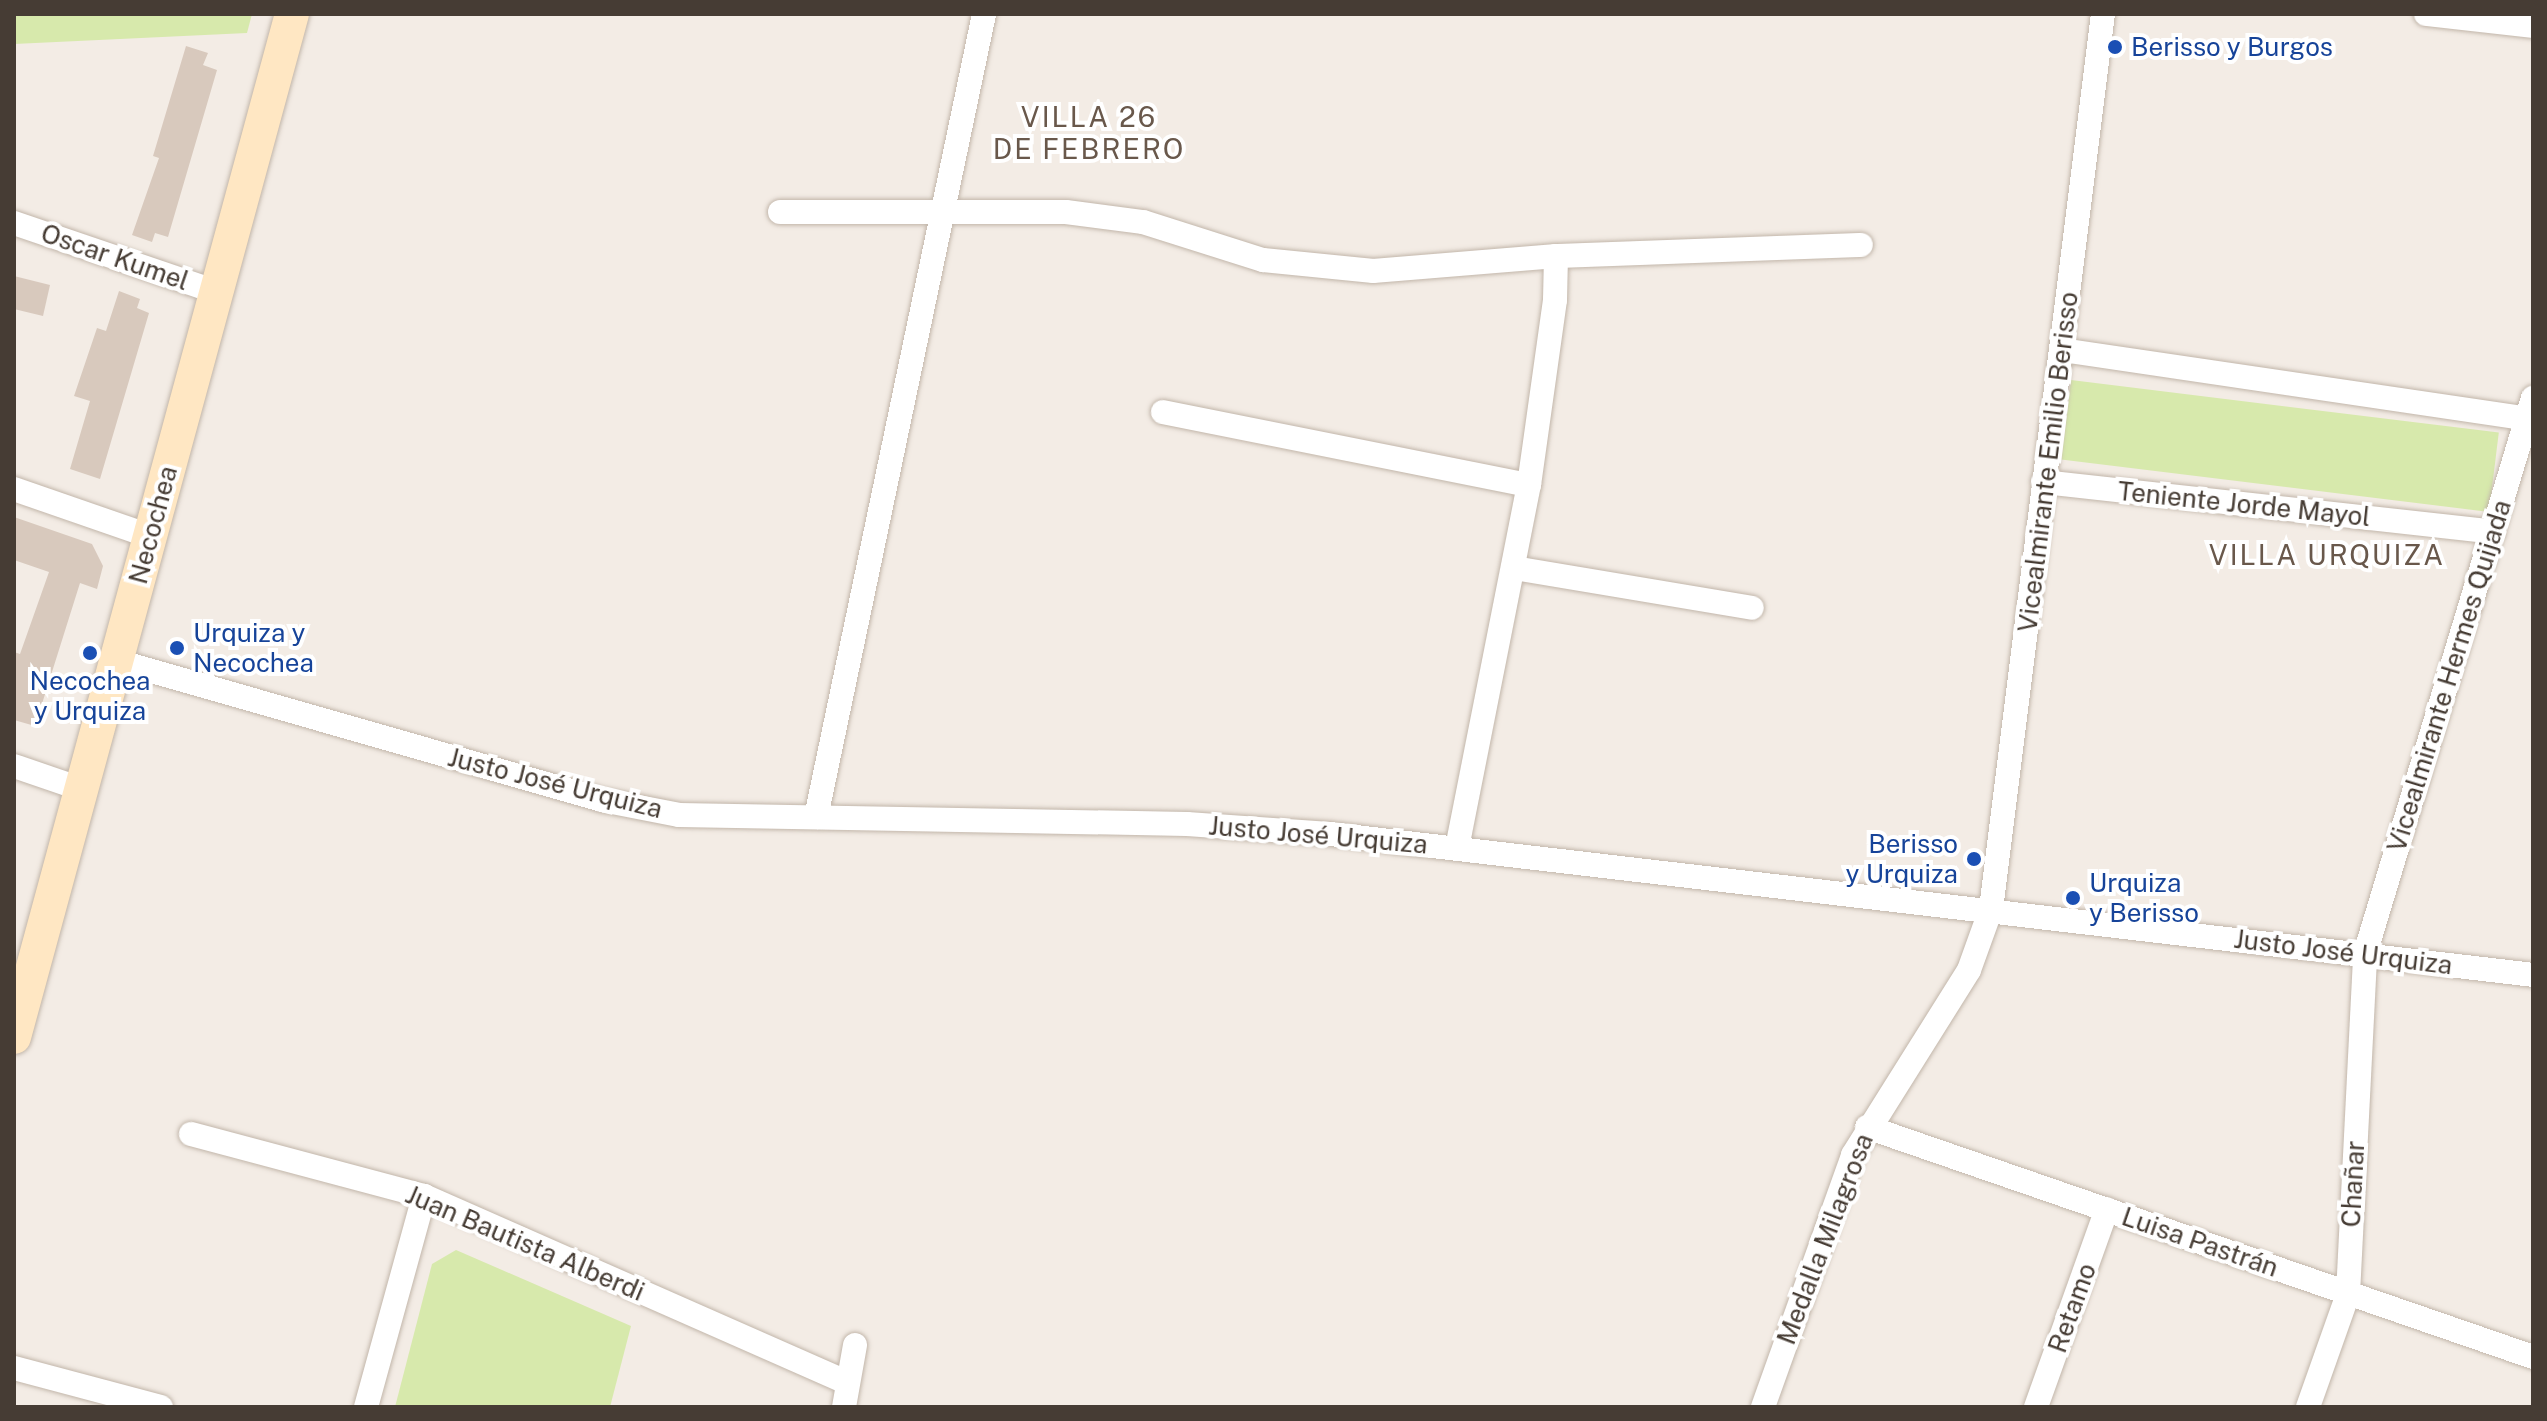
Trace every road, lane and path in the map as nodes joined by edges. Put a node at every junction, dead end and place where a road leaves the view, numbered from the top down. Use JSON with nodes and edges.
{"nodes":[{"id":1,"x":292,"y":14,"type":"edge"},
{"id":2,"x":984,"y":14,"type":"edge"},
{"id":3,"x":2103,"y":14,"type":"edge"},
{"id":4,"x":2426,"y":14,"type":"edge"},
{"id":5,"x":2533,"y":26,"type":"edge"},
{"id":6,"x":944,"y":209,"type":"junction"},
{"id":7,"x":780,"y":212,"type":"dead end"},
{"id":8,"x":14,"y":223,"type":"edge"},
{"id":9,"x":1861,"y":245,"type":"dead end"},
{"id":10,"x":1556,"y":256,"type":"junction"},
{"id":11,"x":217,"y":292,"type":"junction"},
{"id":12,"x":2062,"y":350,"type":"junction"},
{"id":13,"x":2530,"y":409,"type":"edge"},
{"id":14,"x":1163,"y":412,"type":"dead end"},
{"id":15,"x":2043,"y":482,"type":"junction"},
{"id":16,"x":1529,"y":485,"type":"junction"},
{"id":17,"x":14,"y":489,"type":"edge"},
{"id":18,"x":2493,"y":532,"type":"junction"},
{"id":19,"x":150,"y":536,"type":"junction"},
{"id":20,"x":1514,"y":568,"type":"junction"},
{"id":21,"x":1752,"y":608,"type":"dead end"},
{"id":22,"x":117,"y":661,"type":"junction"},
{"id":23,"x":14,"y":766,"type":"edge"},
{"id":24,"x":81,"y":789,"type":"junction"},
{"id":25,"x":816,"y":817,"type":"junction"},
{"id":26,"x":1457,"y":848,"type":"junction"},
{"id":27,"x":1991,"y":909,"type":"junction"},
{"id":28,"x":2365,"y":954,"type":"junction"},
{"id":29,"x":2533,"y":975,"type":"edge"},
{"id":30,"x":14,"y":1037,"type":"edge"},
{"id":31,"x":1867,"y":1127,"type":"junction"},
{"id":32,"x":191,"y":1134,"type":"dead end"},
{"id":33,"x":424,"y":1196,"type":"junction"},
{"id":34,"x":2107,"y":1209,"type":"junction"},
{"id":35,"x":2348,"y":1294,"type":"junction"},
{"id":36,"x":855,"y":1345,"type":"dead end"},
{"id":37,"x":2533,"y":1357,"type":"edge"},
{"id":38,"x":14,"y":1368,"type":"edge"},
{"id":39,"x":846,"y":1395,"type":"edge"},
{"id":40,"x":161,"y":1407,"type":"edge"},
{"id":41,"x":366,"y":1407,"type":"edge"},
{"id":42,"x":1763,"y":1407,"type":"edge"},
{"id":43,"x":2036,"y":1407,"type":"edge"},
{"id":44,"x":2308,"y":1407,"type":"edge"}],
"edges":[{"from":1,"to":11,"type":"main road","name":"Necochea"},
{"from":2,"to":6,"type":"street"},
{"from":3,"to":12,"type":"street","name":"Vicealmirante Emilio Berisso"},
{"from":4,"to":5,"type":"street"},
{"from":6,"to":7,"type":"street"},
{"from":6,"to":10,"type":"street"},
{"from":6,"to":25,"type":"street"},
{"from":8,"to":11,"type":"street","name":"Oscar Kumel"},
{"from":9,"to":10,"type":"street"},
{"from":10,"to":16,"type":"street"},
{"from":11,"to":19,"type":"main road","name":"Necochea"},
{"from":12,"to":13,"type":"street"},
{"from":12,"to":15,"type":"street","name":"Vicealmirante Emilio Berisso"},
{"from":13,"to":18,"type":"street","name":"Vicealmirante Hermes Quijada"},
{"from":14,"to":16,"type":"street"},
{"from":15,"to":18,"type":"street","name":"Teniente Jorde Mayol"},
{"from":15,"to":27,"type":"street","name":"Vicealmirante Emilio Berisso"},
{"from":16,"to":20,"type":"street"},
{"from":17,"to":19,"type":"street"},
{"from":18,"to":28,"type":"street","name":"Vicealmirante Hermes Quijada"},
{"from":19,"to":22,"type":"main road","name":"Necochea"},
{"from":20,"to":21,"type":"street"},
{"from":20,"to":26,"type":"street"},
{"from":22,"to":24,"type":"main road","name":"Necochea"},
{"from":22,"to":25,"type":"street","name":"Justo José Urquiza"},
{"from":23,"to":24,"type":"street"},
{"from":24,"to":30,"type":"main road","name":"Necochea"},
{"from":25,"to":26,"type":"street","name":"Justo José Urquiza"},
{"from":26,"to":27,"type":"street","name":"Justo José Urquiza"},
{"from":27,"to":28,"type":"street","name":"Justo José Urquiza"},
{"from":27,"to":31,"type":"street","name":"Medalla Milagrosa"},
{"from":28,"to":29,"type":"street","name":"Justo José Urquiza"},
{"from":28,"to":35,"type":"street","name":"Chañar"},
{"from":31,"to":34,"type":"street","name":"Luisa Pastrán"},
{"from":31,"to":42,"type":"street","name":"Medalla Milagrosa"},
{"from":32,"to":33,"type":"street","name":"Juan Bautista Alberdi"},
{"from":33,"to":39,"type":"street","name":"Juan Bautista Alberdi"},
{"from":33,"to":41,"type":"street"},
{"from":34,"to":35,"type":"street","name":"Luisa Pastrán"},
{"from":34,"to":43,"type":"street","name":"Retamo"},
{"from":35,"to":37,"type":"street","name":"Luisa Pastrán"},
{"from":35,"to":44,"type":"street","name":"Chañar"},
{"from":36,"to":39,"type":"street"},
{"from":38,"to":40,"type":"street"}]}
